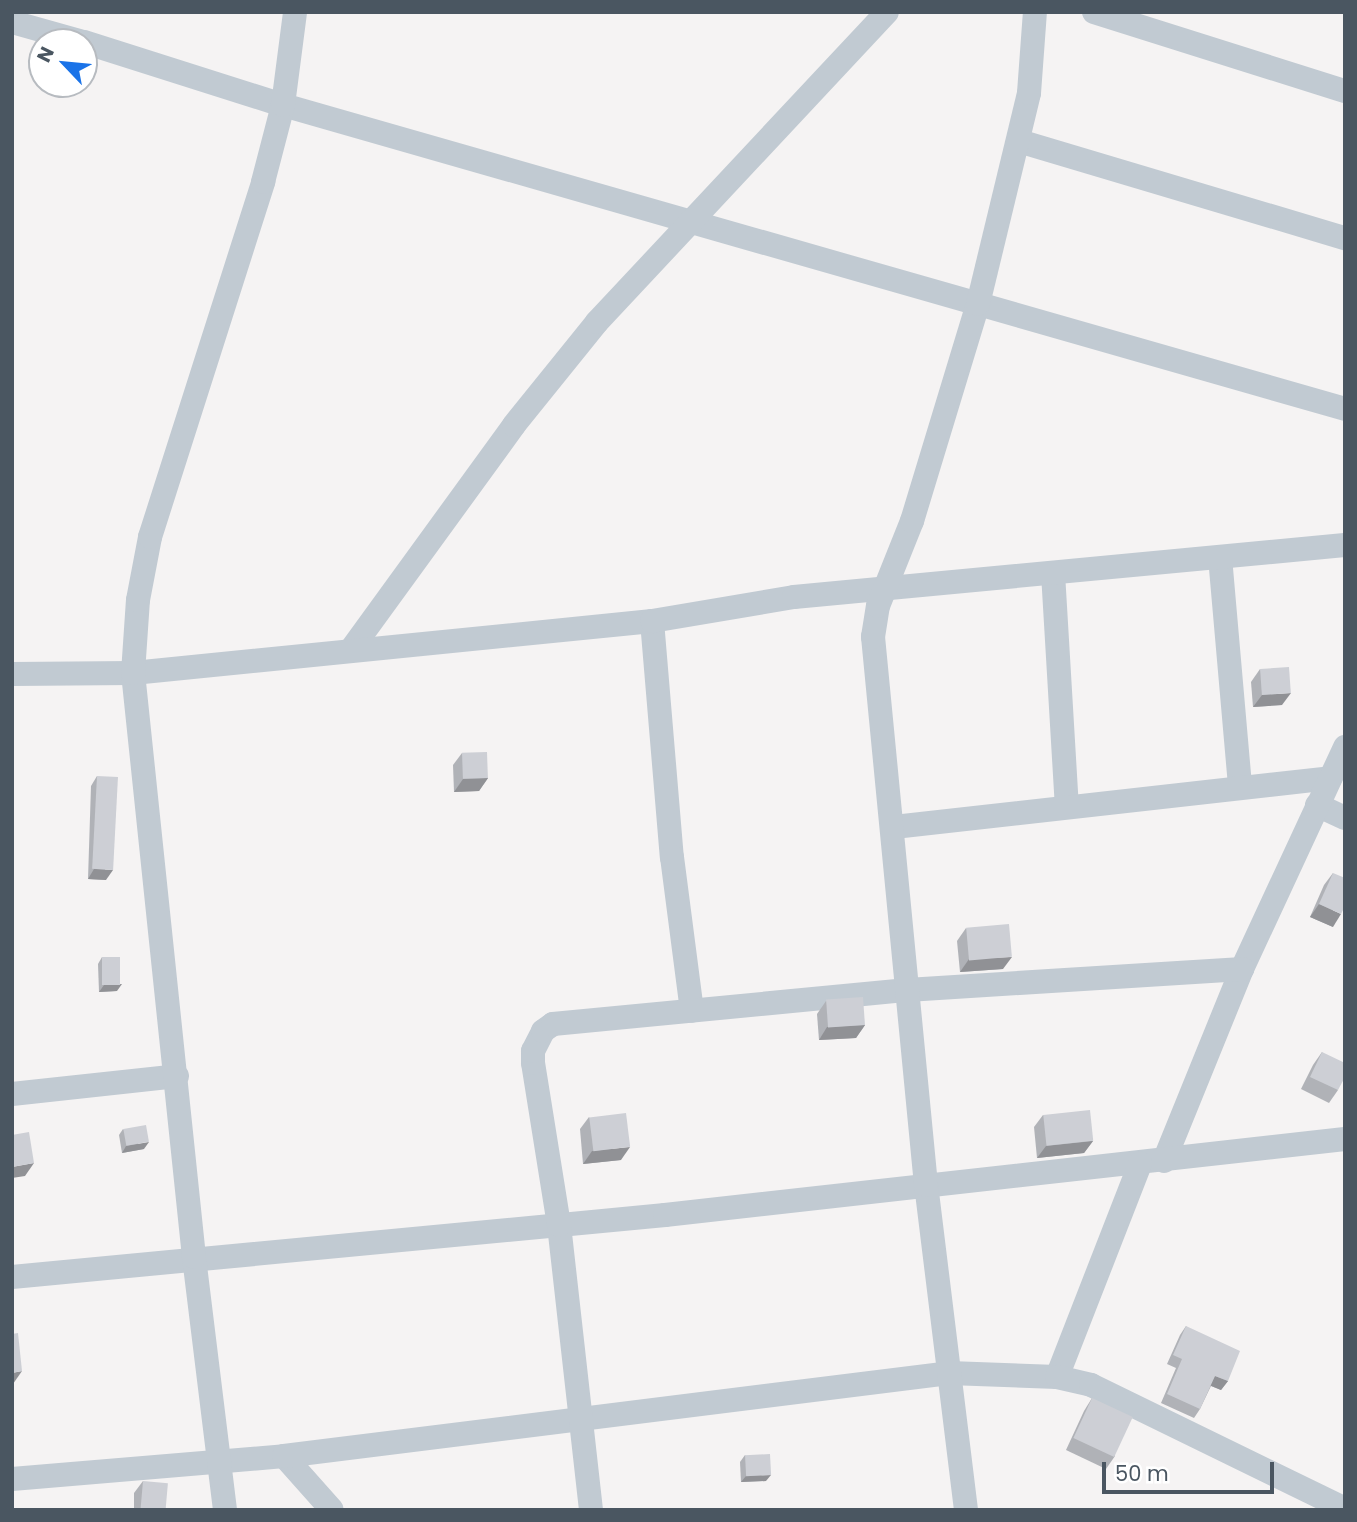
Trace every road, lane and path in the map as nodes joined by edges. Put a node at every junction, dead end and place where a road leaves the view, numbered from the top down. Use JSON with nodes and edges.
{"nodes":[{"id":1,"x":295,"y":12,"type":"edge"},
{"id":2,"x":887,"y":12,"type":"edge"},
{"id":3,"x":1035,"y":12,"type":"edge"},
{"id":4,"x":1094,"y":12,"type":"edge"},
{"id":5,"x":12,"y":22,"type":"edge"},
{"id":6,"x":33,"y":28,"type":"edge"},
{"id":7,"x":98,"y":47,"type":"edge"},
{"id":8,"x":1345,"y":91,"type":"edge"},
{"id":9,"x":283,"y":105,"type":"junction"},
{"id":10,"x":1019,"y":141,"type":"junction"},
{"id":11,"x":688,"y":221,"type":"junction"},
{"id":12,"x":1345,"y":238,"type":"edge"},
{"id":13,"x":978,"y":304,"type":"junction"},
{"id":14,"x":1345,"y":409,"type":"edge"},
{"id":15,"x":1345,"y":545,"type":"edge"},
{"id":16,"x":1220,"y":558,"type":"junction"},
{"id":17,"x":1053,"y":573,"type":"junction"},
{"id":18,"x":885,"y":588,"type":"junction"},
{"id":19,"x":652,"y":621,"type":"junction"},
{"id":20,"x":350,"y":651,"type":"junction"},
{"id":21,"x":134,"y":673,"type":"junction"},
{"id":22,"x":12,"y":674,"type":"edge"},
{"id":23,"x":1345,"y":747,"type":"edge"},
{"id":24,"x":1330,"y":778,"type":"junction"},
{"id":25,"x":1240,"y":785,"type":"junction"},
{"id":26,"x":1317,"y":805,"type":"junction"},
{"id":27,"x":1067,"y":806,"type":"junction"},
{"id":28,"x":1345,"y":818,"type":"edge"},
{"id":29,"x":894,"y":827,"type":"junction"},
{"id":30,"x":1242,"y":969,"type":"junction"},
{"id":31,"x":907,"y":990,"type":"junction"},
{"id":32,"x":692,"y":1012,"type":"junction"},
{"id":33,"x":177,"y":1076,"type":"junction"},
{"id":34,"x":12,"y":1094,"type":"edge"},
{"id":35,"x":1345,"y":1139,"type":"edge"},
{"id":36,"x":1152,"y":1163,"type":"junction"},
{"id":37,"x":926,"y":1185,"type":"junction"},
{"id":38,"x":559,"y":1225,"type":"junction"},
{"id":39,"x":194,"y":1257,"type":"junction"},
{"id":40,"x":12,"y":1277,"type":"edge"},
{"id":41,"x":949,"y":1373,"type":"junction"},
{"id":42,"x":1057,"y":1377,"type":"junction"},
{"id":43,"x":581,"y":1418,"type":"junction"},
{"id":44,"x":284,"y":1456,"type":"junction"},
{"id":45,"x":218,"y":1460,"type":"junction"},
{"id":46,"x":12,"y":1479,"type":"edge"},
{"id":47,"x":1339,"y":1501,"type":"edge"},
{"id":48,"x":225,"y":1510,"type":"edge"},
{"id":49,"x":332,"y":1510,"type":"edge"},
{"id":50,"x":591,"y":1510,"type":"edge"},
{"id":51,"x":966,"y":1510,"type":"edge"}],
"edges":[{"from":1,"to":9,"type":"street"},
{"from":2,"to":11,"type":"street"},
{"from":3,"to":10,"type":"street"},
{"from":4,"to":8,"type":"street"},
{"from":5,"to":6,"type":"street"},
{"from":7,"to":9,"type":"street"},
{"from":9,"to":11,"type":"street"},
{"from":9,"to":21,"type":"street"},
{"from":10,"to":12,"type":"street"},
{"from":10,"to":13,"type":"street"},
{"from":11,"to":13,"type":"street"},
{"from":11,"to":20,"type":"street"},
{"from":13,"to":14,"type":"street"},
{"from":13,"to":18,"type":"street"},
{"from":15,"to":16,"type":"street"},
{"from":16,"to":17,"type":"street"},
{"from":16,"to":25,"type":"street"},
{"from":17,"to":18,"type":"street"},
{"from":17,"to":27,"type":"street"},
{"from":18,"to":19,"type":"street"},
{"from":18,"to":29,"type":"street"},
{"from":19,"to":20,"type":"street"},
{"from":19,"to":32,"type":"street"},
{"from":20,"to":21,"type":"street"},
{"from":21,"to":22,"type":"street"},
{"from":21,"to":33,"type":"street"},
{"from":23,"to":24,"type":"street"},
{"from":24,"to":25,"type":"street"},
{"from":24,"to":26,"type":"street"},
{"from":25,"to":27,"type":"street"},
{"from":26,"to":28,"type":"street"},
{"from":26,"to":30,"type":"street"},
{"from":27,"to":29,"type":"street"},
{"from":29,"to":31,"type":"street"},
{"from":30,"to":31,"type":"street"},
{"from":30,"to":36,"type":"street"},
{"from":31,"to":32,"type":"street"},
{"from":31,"to":37,"type":"street"},
{"from":32,"to":38,"type":"street"},
{"from":33,"to":34,"type":"street"},
{"from":33,"to":39,"type":"street"},
{"from":35,"to":36,"type":"street"},
{"from":36,"to":37,"type":"street"},
{"from":36,"to":42,"type":"street"},
{"from":37,"to":38,"type":"street"},
{"from":37,"to":41,"type":"street"},
{"from":38,"to":39,"type":"street"},
{"from":38,"to":43,"type":"street"},
{"from":39,"to":40,"type":"street"},
{"from":39,"to":45,"type":"street"},
{"from":41,"to":42,"type":"street"},
{"from":41,"to":43,"type":"street"},
{"from":41,"to":51,"type":"street"},
{"from":42,"to":47,"type":"street"},
{"from":43,"to":44,"type":"street"},
{"from":43,"to":50,"type":"street"},
{"from":44,"to":45,"type":"street"},
{"from":44,"to":49,"type":"street"},
{"from":45,"to":46,"type":"street"},
{"from":45,"to":48,"type":"street"}]}
